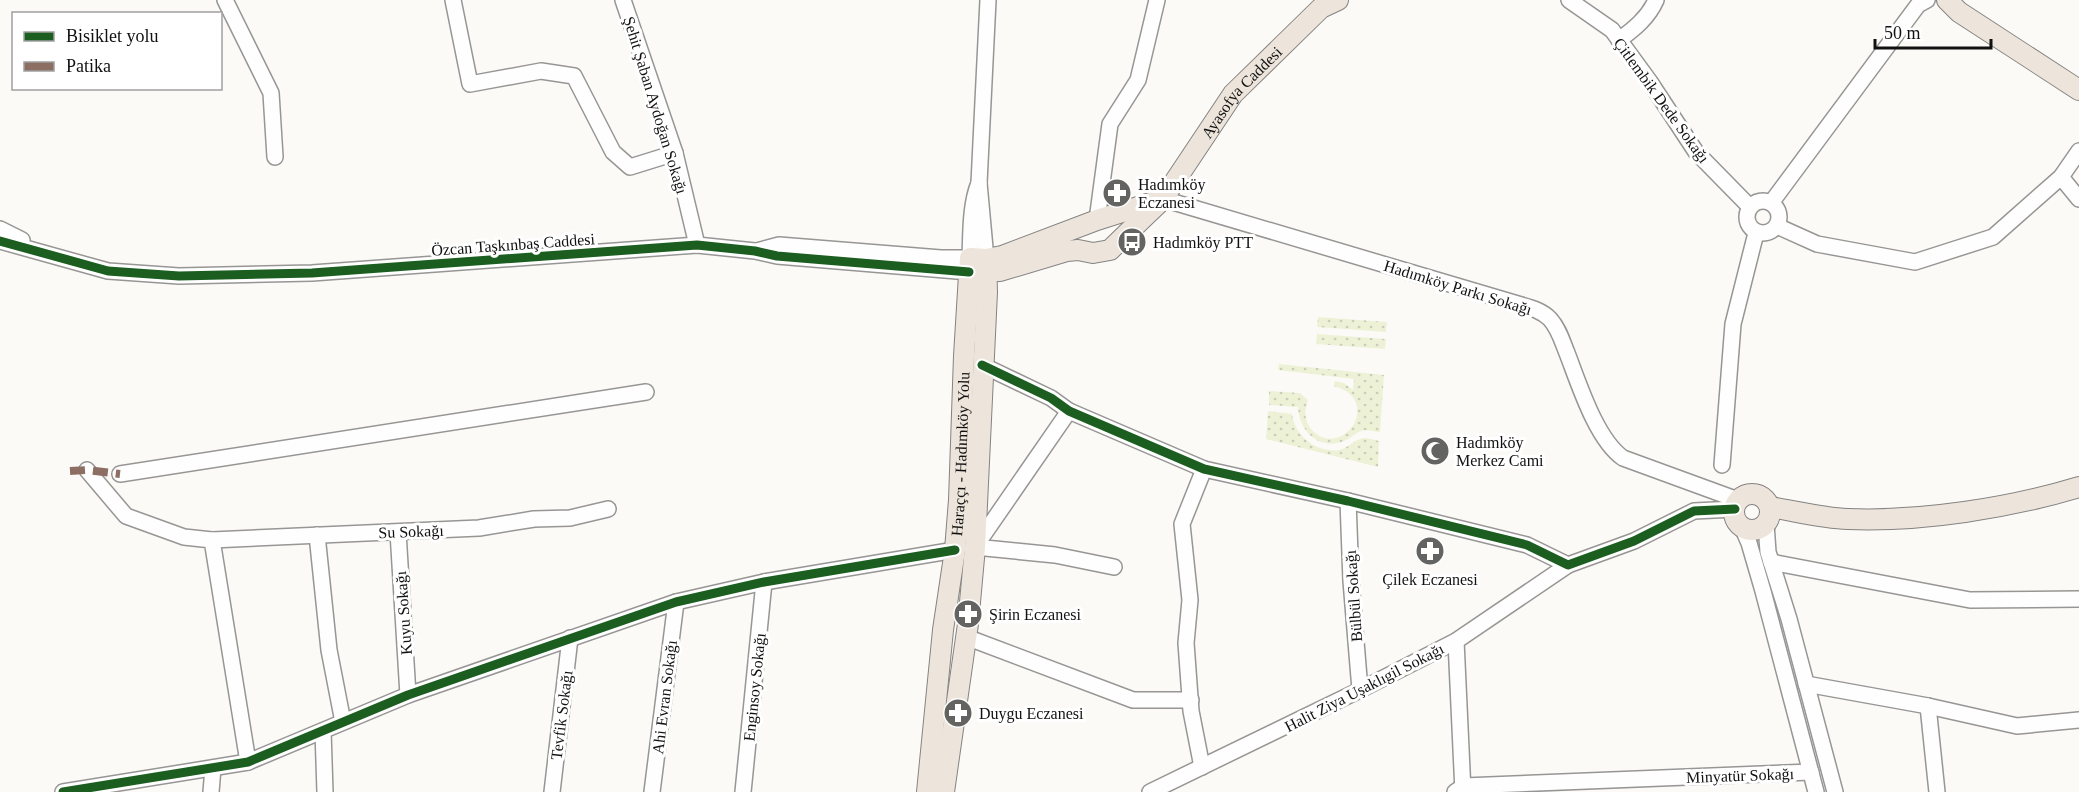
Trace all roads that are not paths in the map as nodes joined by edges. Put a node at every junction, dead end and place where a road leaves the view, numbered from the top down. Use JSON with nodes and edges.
{"nodes":[{"id":1,"x":225,"y":0,"type":"edge"},
{"id":2,"x":453,"y":0,"type":"edge"},
{"id":3,"x":624,"y":0,"type":"edge"},
{"id":4,"x":988,"y":0,"type":"edge"},
{"id":5,"x":1157,"y":0,"type":"edge"},
{"id":6,"x":1338,"y":0,"type":"edge"},
{"id":7,"x":1569,"y":0,"type":"edge"},
{"id":8,"x":1656,"y":0,"type":"edge"},
{"id":9,"x":1927,"y":0,"type":"edge"},
{"id":10,"x":1947,"y":0,"type":"edge"},
{"id":11,"x":1619,"y":40,"type":"junction"},
{"id":12,"x":2079,"y":90,"type":"edge"},
{"id":13,"x":2079,"y":151,"type":"edge"},
{"id":14,"x":675,"y":153,"type":"junction"},
{"id":15,"x":275,"y":157,"type":"dead end"},
{"id":16,"x":2061,"y":177,"type":"junction"},
{"id":17,"x":1162,"y":199,"type":"junction"},
{"id":18,"x":2079,"y":199,"type":"edge"},
{"id":19,"x":1771,"y":203,"type":"junction"},
{"id":20,"x":1750,"y":207,"type":"junction"},
{"id":21,"x":1097,"y":220,"type":"junction"},
{"id":22,"x":1777,"y":226,"type":"junction"},
{"id":23,"x":0,"y":229,"type":"edge"},
{"id":24,"x":1756,"y":233,"type":"junction"},
{"id":25,"x":0,"y":241,"type":"edge"},
{"id":26,"x":697,"y":245,"type":"junction"},
{"id":27,"x":60,"y":258,"type":"junction"},
{"id":28,"x":978,"y":265,"type":"junction"},
{"id":29,"x":982,"y":365,"type":"junction"},
{"id":30,"x":646,"y":392,"type":"dead end"},
{"id":31,"x":1069,"y":411,"type":"junction"},
{"id":32,"x":1722,"y":465,"type":"dead end"},
{"id":33,"x":1204,"y":469,"type":"junction"},
{"id":34,"x":87,"y":470,"type":"dead end"},
{"id":35,"x":120,"y":474,"type":"dead end"},
{"id":36,"x":2079,"y":487,"type":"edge"},
{"id":37,"x":1348,"y":501,"type":"junction"},
{"id":38,"x":608,"y":509,"type":"dead end"},
{"id":39,"x":1738,"y":512,"type":"junction"},
{"id":40,"x":1768,"y":516,"type":"junction"},
{"id":41,"x":398,"y":532,"type":"junction"},
{"id":42,"x":316,"y":535,"type":"junction"},
{"id":43,"x":212,"y":540,"type":"junction"},
{"id":44,"x":975,"y":546,"type":"junction"},
{"id":45,"x":955,"y":550,"type":"junction"},
{"id":46,"x":1771,"y":562,"type":"junction"},
{"id":47,"x":1568,"y":565,"type":"junction"},
{"id":48,"x":1114,"y":567,"type":"dead end"},
{"id":49,"x":764,"y":582,"type":"junction"},
{"id":50,"x":2079,"y":599,"type":"edge"},
{"id":51,"x":676,"y":602,"type":"junction"},
{"id":52,"x":966,"y":637,"type":"junction"},
{"id":53,"x":570,"y":638,"type":"junction"},
{"id":54,"x":1456,"y":641,"type":"junction"},
{"id":55,"x":1806,"y":684,"type":"junction"},
{"id":56,"x":1360,"y":690,"type":"junction"},
{"id":57,"x":408,"y":695,"type":"junction"},
{"id":58,"x":1191,"y":700,"type":"junction"},
{"id":59,"x":1928,"y":706,"type":"junction"},
{"id":60,"x":2079,"y":720,"type":"edge"},
{"id":61,"x":343,"y":722,"type":"junction"},
{"id":62,"x":323,"y":730,"type":"junction"},
{"id":63,"x":248,"y":762,"type":"junction"},
{"id":64,"x":1202,"y":767,"type":"junction"},
{"id":65,"x":213,"y":768,"type":"junction"},
{"id":66,"x":1810,"y":772,"type":"junction"},
{"id":67,"x":1169,"y":788,"type":"edge"},
{"id":68,"x":1461,"y":790,"type":"edge"},
{"id":69,"x":63,"y":792,"type":"edge"},
{"id":70,"x":211,"y":792,"type":"edge"},
{"id":71,"x":325,"y":792,"type":"edge"},
{"id":72,"x":552,"y":792,"type":"edge"},
{"id":73,"x":652,"y":792,"type":"edge"},
{"id":74,"x":743,"y":792,"type":"edge"},
{"id":75,"x":927,"y":792,"type":"edge"},
{"id":76,"x":944,"y":792,"type":"edge"},
{"id":77,"x":1150,"y":792,"type":"edge"},
{"id":78,"x":1816,"y":792,"type":"edge"},
{"id":79,"x":1835,"y":792,"type":"edge"},
{"id":80,"x":1937,"y":792,"type":"edge"}],
"edges":[{"from":1,"to":15,"type":"street"},
{"from":2,"to":14,"type":"street"},
{"from":3,"to":14,"type":"street","name":"Şehit Şaban Aydoğan Sokağı"},
{"from":4,"to":28,"type":"street"},
{"from":5,"to":21,"type":"street"},
{"from":6,"to":17,"type":"main road","name":"Ayasofya Caddesi"},
{"from":7,"to":11,"type":"street","name":"Çitlembik Dede Sokağı"},
{"from":8,"to":11,"type":"street"},
{"from":9,"to":19,"type":"street"},
{"from":10,"to":12,"type":"main road"},
{"from":11,"to":20,"type":"street","name":"Çitlembik Dede Sokağı"},
{"from":13,"to":16,"type":"street"},
{"from":14,"to":26,"type":"street","name":"Şehit Şaban Aydoğan Sokağı"},
{"from":16,"to":18,"type":"street"},
{"from":16,"to":22,"type":"street"},
{"from":17,"to":21,"type":"main road"},
{"from":17,"to":28,"type":"main road","name":"Ayasofya Caddesi"},
{"from":17,"to":39,"type":"street","name":"Hadımköy Parkı Sokağı"},
{"from":19,"to":20,"type":"street"},
{"from":19,"to":22,"type":"street"},
{"from":20,"to":24,"type":"street"},
{"from":21,"to":28,"type":"main road"},
{"from":22,"to":24,"type":"street"},
{"from":23,"to":27,"type":"street","name":"Özcan Taşkınbaş Caddesi"},
{"from":24,"to":32,"type":"street"},
{"from":25,"to":27,"type":"street","name":"Özcan Taşkınbaş Caddesi"},
{"from":26,"to":27,"type":"street","name":"Özcan Taşkınbaş Caddesi"},
{"from":26,"to":28,"type":"street","name":"Özcan Taşkınbaş Caddesi"},
{"from":28,"to":29,"type":"main road"},
{"from":28,"to":45,"type":"main road","name":"Haraççı - Hadımköy Yolu"},
{"from":29,"to":31,"type":"street"},
{"from":29,"to":44,"type":"main road"},
{"from":30,"to":35,"type":"street"},
{"from":31,"to":33,"type":"street"},
{"from":31,"to":44,"type":"street"},
{"from":33,"to":37,"type":"street"},
{"from":33,"to":58,"type":"street"},
{"from":34,"to":43,"type":"street","name":"Su Sokağı"},
{"from":36,"to":40,"type":"main road"},
{"from":37,"to":47,"type":"street"},
{"from":37,"to":56,"type":"street","name":"Bülbül Sokağı"},
{"from":38,"to":41,"type":"street","name":"Su Sokağı"},
{"from":39,"to":40,"type":"main road"},
{"from":39,"to":40,"type":"main road"},
{"from":39,"to":47,"type":"street","name":"Halit Ziya Uşaklıgil Sokağı"},
{"from":39,"to":66,"type":"street"},
{"from":40,"to":46,"type":"street"},
{"from":41,"to":42,"type":"street","name":"Su Sokağı"},
{"from":41,"to":57,"type":"street","name":"Kuyu Sokağı"},
{"from":42,"to":43,"type":"street","name":"Su Sokağı"},
{"from":42,"to":61,"type":"street"},
{"from":43,"to":63,"type":"street"},
{"from":44,"to":45,"type":"main road"},
{"from":44,"to":48,"type":"street"},
{"from":44,"to":52,"type":"main road"},
{"from":45,"to":49,"type":"street"},
{"from":45,"to":75,"type":"main road","name":"Haraççı - Hadımköy Yolu"},
{"from":46,"to":50,"type":"street"},
{"from":46,"to":55,"type":"street"},
{"from":47,"to":54,"type":"street","name":"Halit Ziya Uşaklıgil Sokağı"},
{"from":49,"to":51,"type":"street"},
{"from":49,"to":74,"type":"street","name":"Enginsoy Sokağı"},
{"from":51,"to":53,"type":"street"},
{"from":51,"to":73,"type":"street","name":"Ahi Evran Sokağı"},
{"from":52,"to":58,"type":"street"},
{"from":52,"to":76,"type":"main road"},
{"from":53,"to":57,"type":"street"},
{"from":53,"to":72,"type":"street","name":"Tevfik Sokağı"},
{"from":54,"to":56,"type":"street","name":"Halit Ziya Uşaklıgil Sokağı"},
{"from":54,"to":68,"type":"street"},
{"from":55,"to":59,"type":"street"},
{"from":55,"to":79,"type":"street"},
{"from":56,"to":64,"type":"street","name":"Halit Ziya Uşaklıgil Sokağı"},
{"from":57,"to":61,"type":"street"},
{"from":58,"to":64,"type":"street"},
{"from":59,"to":60,"type":"street"},
{"from":59,"to":80,"type":"street"},
{"from":61,"to":62,"type":"street"},
{"from":62,"to":63,"type":"street"},
{"from":62,"to":71,"type":"street"},
{"from":63,"to":65,"type":"street"},
{"from":64,"to":67,"type":"street","name":"Halit Ziya Uşaklıgil Sokağı"},
{"from":65,"to":69,"type":"street"},
{"from":65,"to":70,"type":"street"},
{"from":66,"to":68,"type":"street","name":"Minyatür Sokağı"},
{"from":66,"to":78,"type":"street"},
{"from":67,"to":77,"type":"street","name":"Halit Ziya Uşaklıgil Sokağı"}]}
